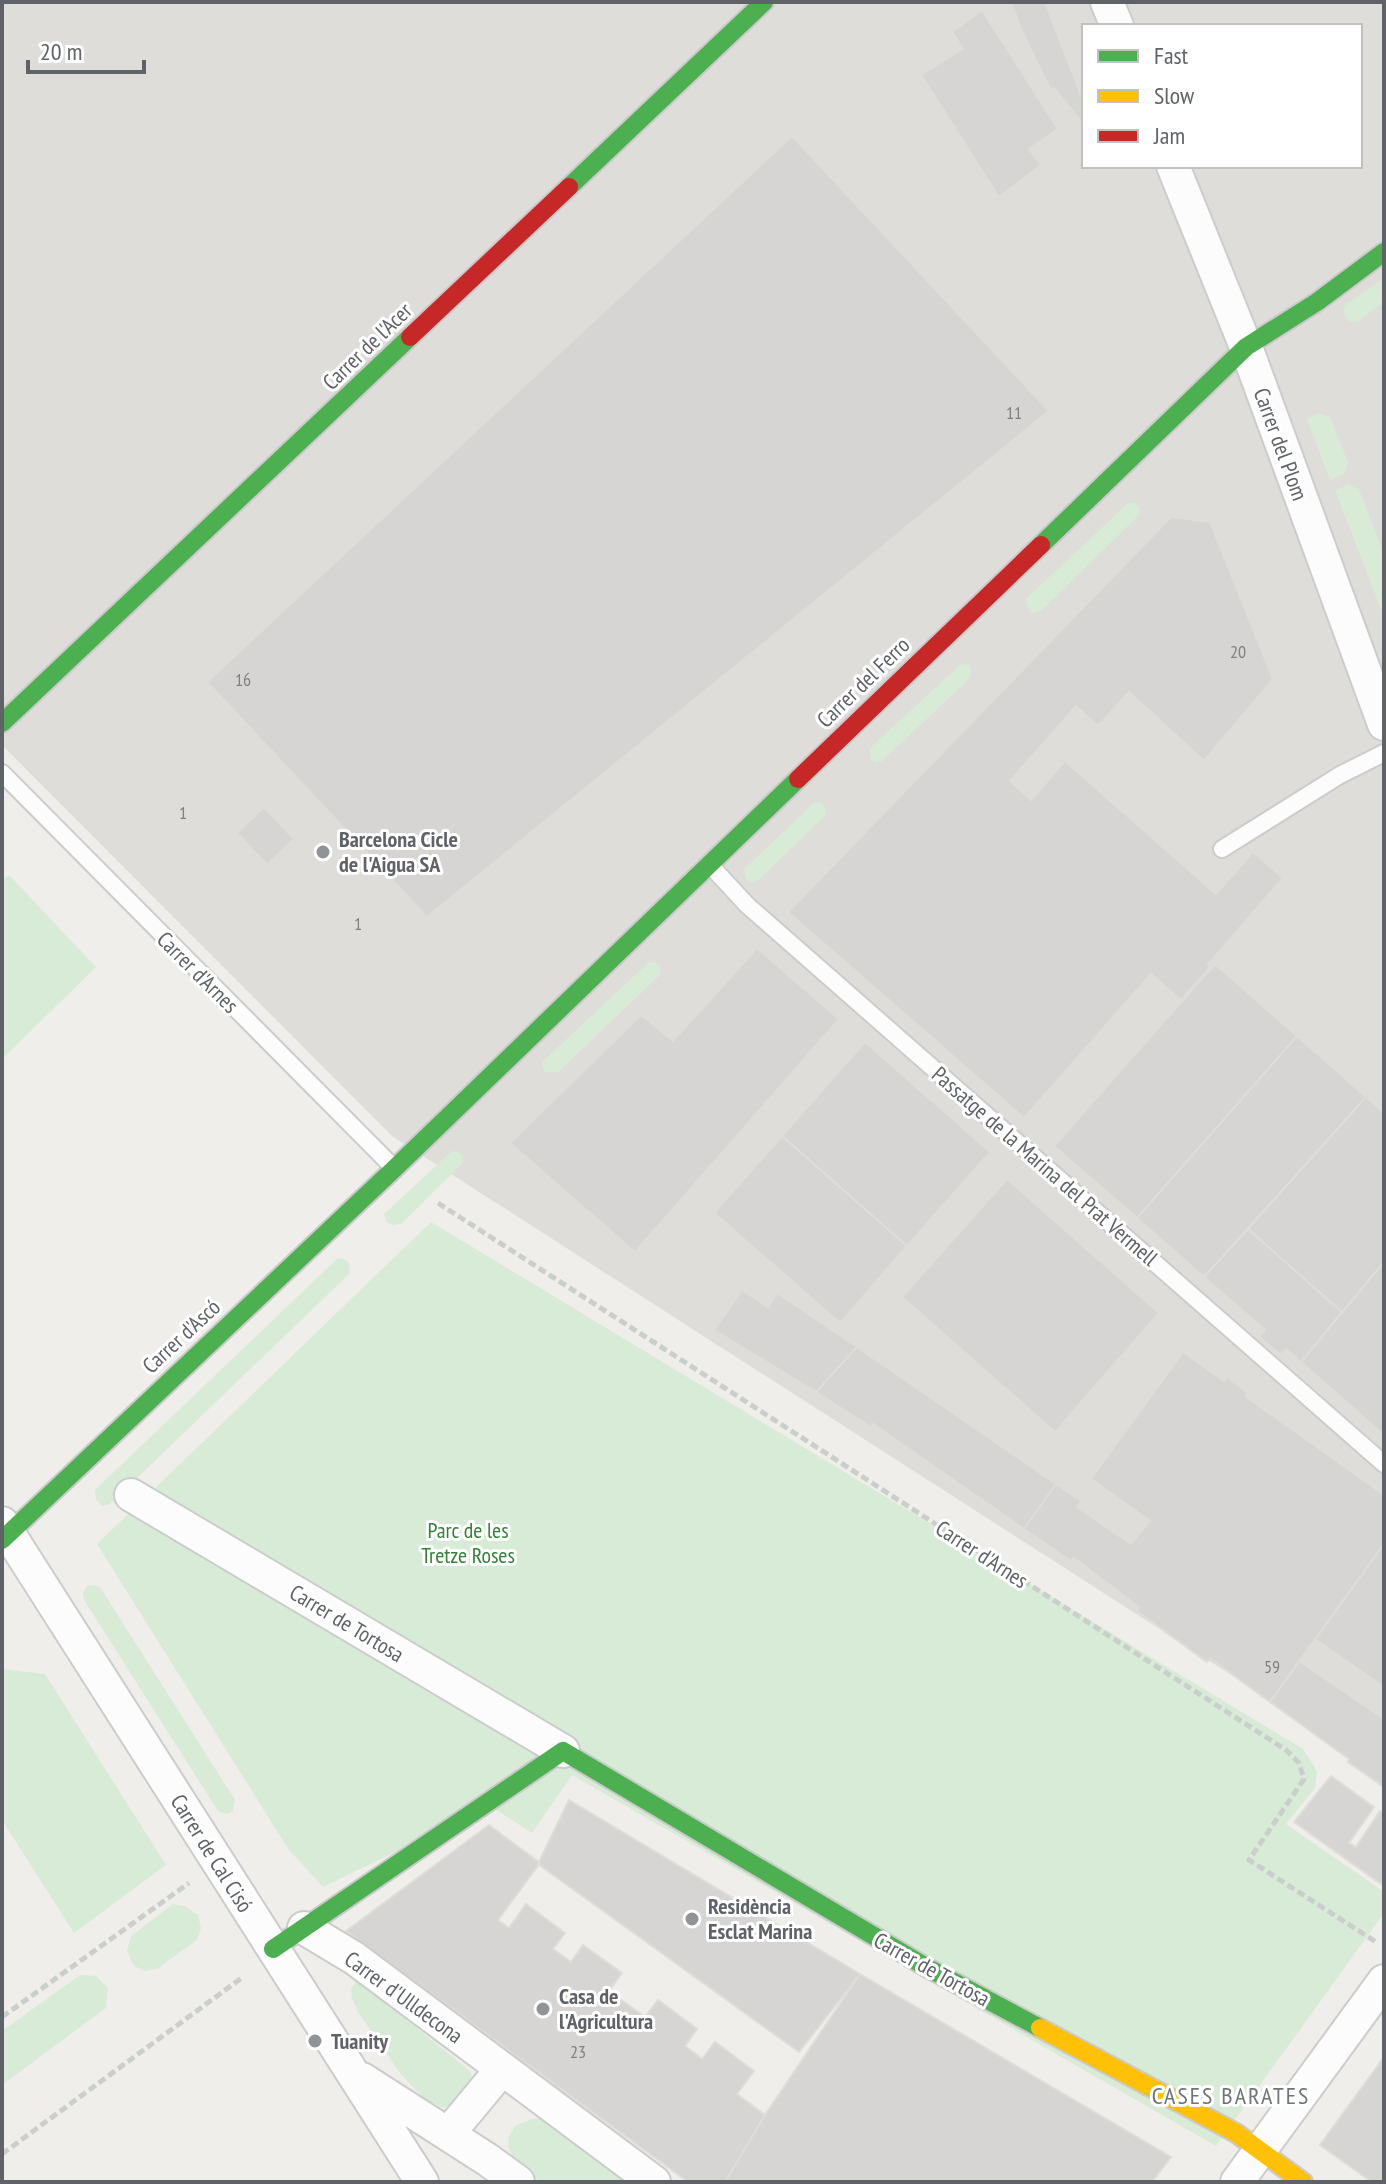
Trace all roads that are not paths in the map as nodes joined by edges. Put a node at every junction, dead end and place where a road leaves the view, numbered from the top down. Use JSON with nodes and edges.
{"nodes":[{"id":1,"x":764,"y":2,"type":"edge"},
{"id":2,"x":1107,"y":2,"type":"edge"},
{"id":3,"x":1116,"y":24,"type":"edge"},
{"id":4,"x":1174,"y":168,"type":"edge"},
{"id":5,"x":1384,"y":252,"type":"edge"},
{"id":6,"x":1246,"y":347,"type":"junction"},
{"id":7,"x":2,"y":723,"type":"edge"},
{"id":8,"x":1384,"y":724,"type":"edge"},
{"id":9,"x":1384,"y":753,"type":"edge"},
{"id":10,"x":2,"y":773,"type":"edge"},
{"id":11,"x":1222,"y":849,"type":"dead end"},
{"id":12,"x":709,"y":864,"type":"junction"},
{"id":13,"x":394,"y":1169,"type":"junction"},
{"id":14,"x":1384,"y":1464,"type":"edge"},
{"id":15,"x":131,"y":1495,"type":"dead end"},
{"id":16,"x":4,"y":1532,"type":"edge"},
{"id":17,"x":563,"y":1751,"type":"junction"},
{"id":18,"x":304,"y":1928,"type":"junction"},
{"id":19,"x":263,"y":1960,"type":"junction"},
{"id":20,"x":1384,"y":1981,"type":"edge"},
{"id":21,"x":502,"y":2069,"type":"junction"},
{"id":22,"x":349,"y":2070,"type":"junction"},
{"id":23,"x":448,"y":2134,"type":"junction"},
{"id":24,"x":1261,"y":2150,"type":"junction"},
{"id":25,"x":422,"y":2182,"type":"edge"},
{"id":26,"x":518,"y":2182,"type":"edge"},
{"id":27,"x":654,"y":2182,"type":"edge"},
{"id":28,"x":1237,"y":2182,"type":"edge"},
{"id":29,"x":1303,"y":2182,"type":"edge"}],
"edges":[{"from":1,"to":7,"type":"street","name":"Carrer de l'Acer"},
{"from":2,"to":3,"type":"street"},
{"from":4,"to":6,"type":"street","name":"Carrer del Plom"},
{"from":5,"to":6,"type":"street","name":"Carrer del Ferro"},
{"from":6,"to":8,"type":"street","name":"Carrer del Plom"},
{"from":6,"to":12,"type":"street","name":"Carrer del Ferro"},
{"from":9,"to":11,"type":"lane"},
{"from":10,"to":13,"type":"lane","name":"Carrer d'Arnes"},
{"from":12,"to":13,"type":"street","name":"Carrer del Ferro"},
{"from":12,"to":14,"type":"lane","name":"Passatge de la Marina del Prat Vermell"},
{"from":13,"to":16,"type":"street","name":"Carrer d'Ascó"},
{"from":15,"to":17,"type":"street","name":"Carrer de Tortosa"},
{"from":16,"to":19,"type":"street","name":"Carrer de Cal Cisó"},
{"from":17,"to":18,"type":"street"},
{"from":17,"to":24,"type":"street","name":"Carrer de Tortosa"},
{"from":18,"to":19,"type":"street"},
{"from":18,"to":21,"type":"street","name":"Carrer d'Ulldecona"},
{"from":19,"to":22,"type":"street","name":"Carrer de Cal Cisó"},
{"from":20,"to":24,"type":"street"},
{"from":21,"to":23,"type":"street"},
{"from":21,"to":27,"type":"street","name":"Carrer d'Ulldecona"},
{"from":22,"to":23,"type":"street"},
{"from":22,"to":25,"type":"street","name":"Carrer de Cal Cisó"},
{"from":23,"to":26,"type":"street"},
{"from":24,"to":28,"type":"street"},
{"from":24,"to":29,"type":"street","name":"Carrer de Tortosa"}]}
